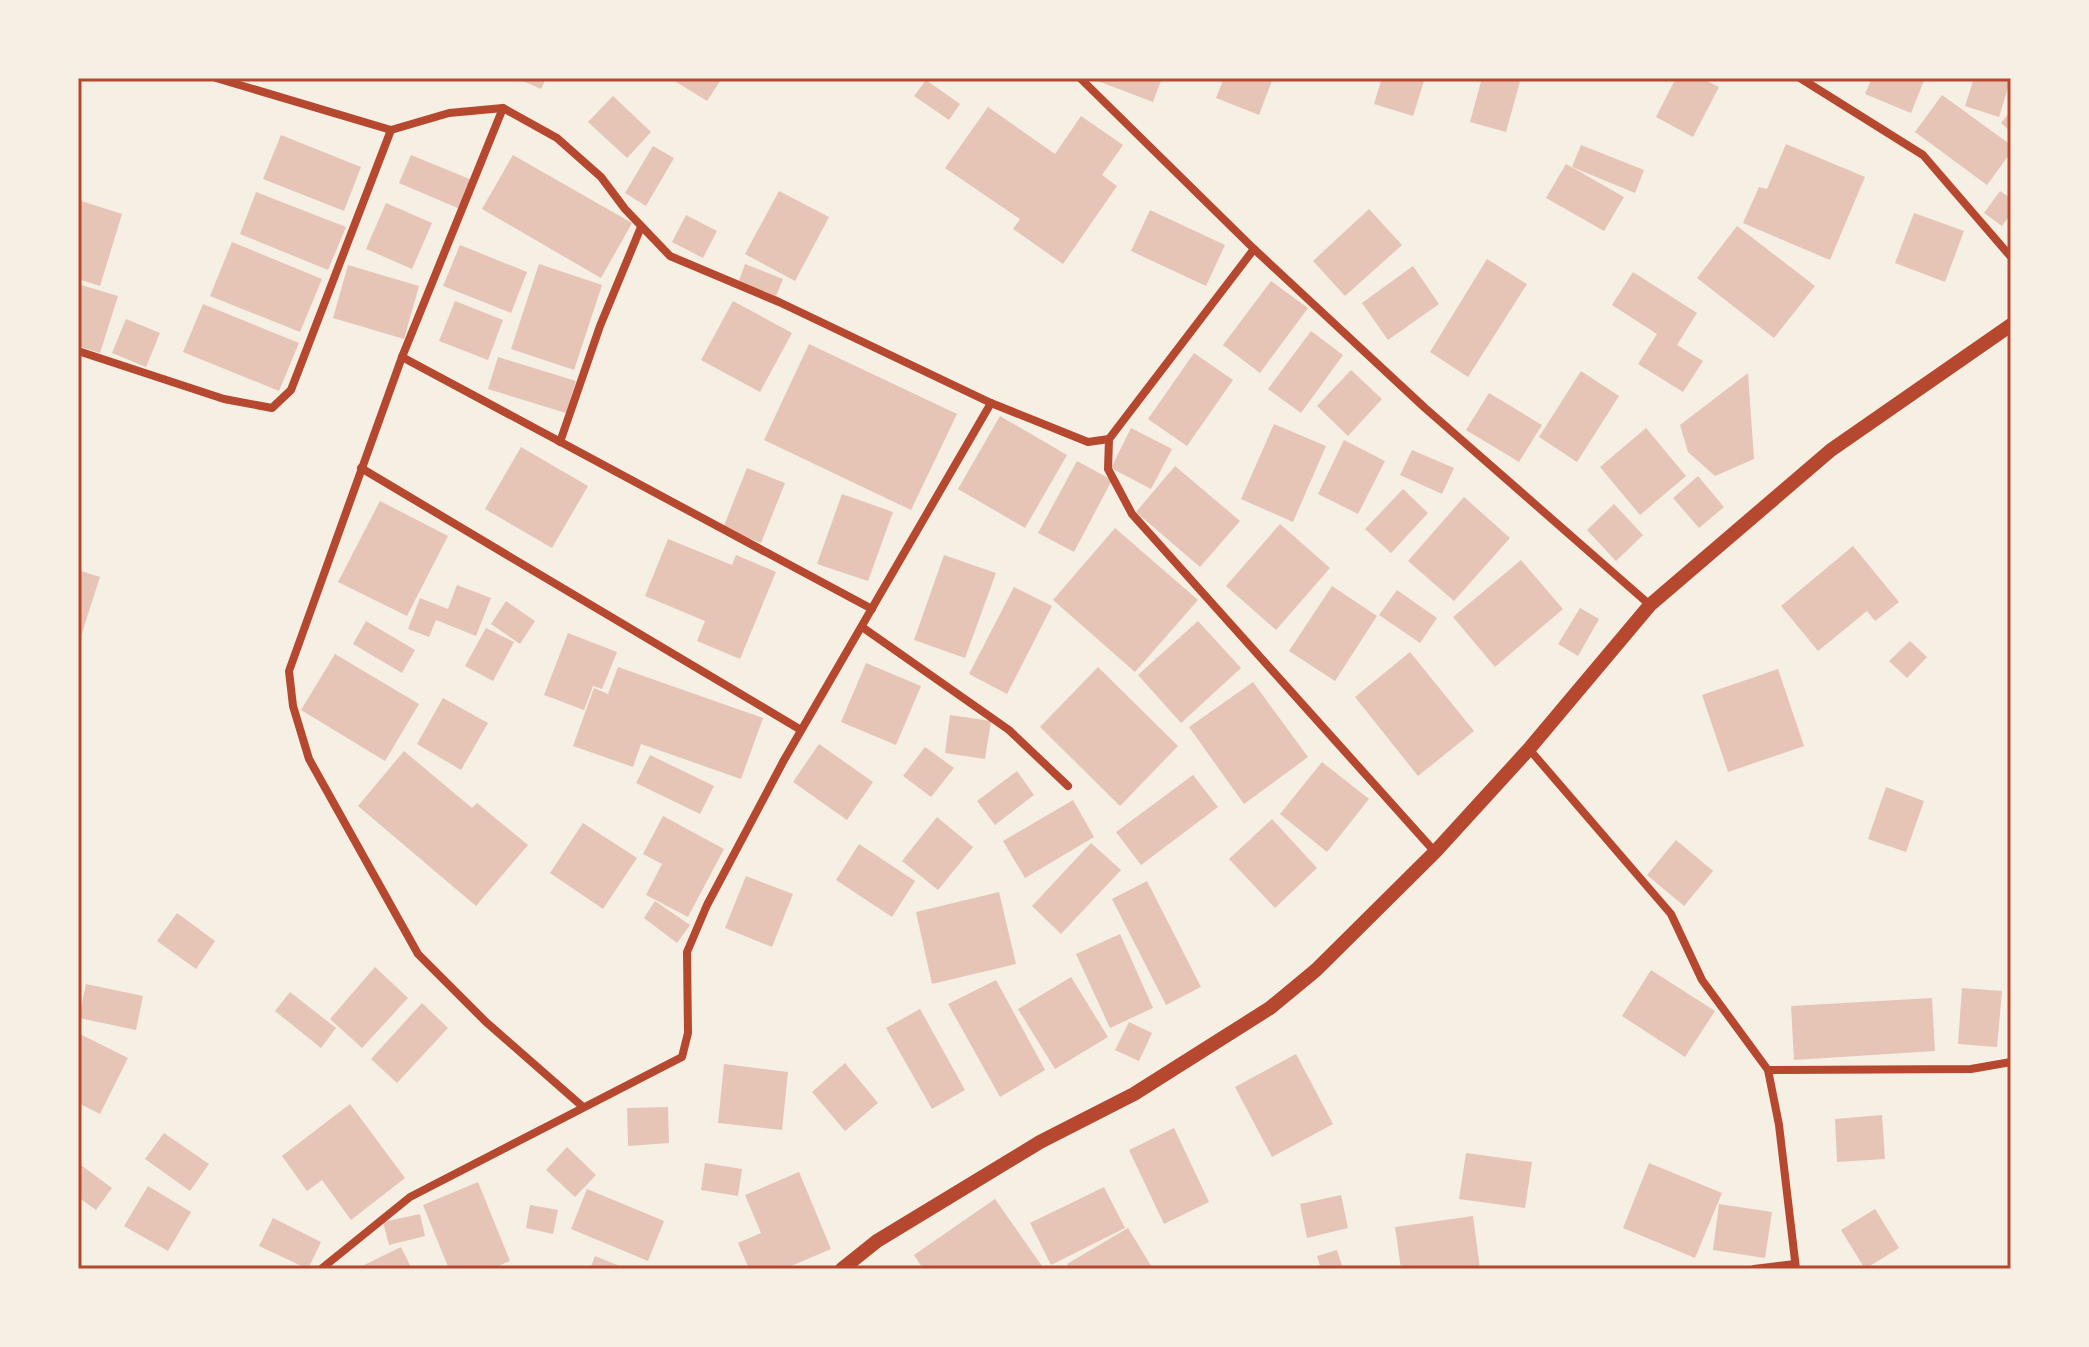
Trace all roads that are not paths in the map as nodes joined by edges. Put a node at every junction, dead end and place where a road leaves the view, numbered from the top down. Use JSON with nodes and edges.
{"nodes":[{"id":1,"x":216,"y":78,"type":"edge"},
{"id":2,"x":1080,"y":78,"type":"edge"},
{"id":3,"x":1800,"y":78,"type":"edge"},
{"id":4,"x":503,"y":108,"type":"junction"},
{"id":5,"x":391,"y":130,"type":"junction"},
{"id":6,"x":641,"y":227,"type":"junction"},
{"id":7,"x":1254,"y":249,"type":"junction"},
{"id":8,"x":2011,"y":257,"type":"edge"},
{"id":9,"x":2011,"y":325,"type":"edge"},
{"id":10,"x":78,"y":351,"type":"edge"},
{"id":11,"x":402,"y":357,"type":"junction"},
{"id":12,"x":991,"y":403,"type":"junction"},
{"id":13,"x":1109,"y":439,"type":"junction"},
{"id":14,"x":560,"y":442,"type":"junction"},
{"id":15,"x":361,"y":468,"type":"junction"},
{"id":16,"x":1650,"y":605,"type":"junction"},
{"id":17,"x":872,"y":609,"type":"junction"},
{"id":18,"x":862,"y":627,"type":"junction"},
{"id":19,"x":801,"y":730,"type":"junction"},
{"id":20,"x":1529,"y":749,"type":"junction"},
{"id":21,"x":1068,"y":786,"type":"dead end"},
{"id":22,"x":1435,"y":852,"type":"junction"},
{"id":23,"x":2011,"y":1062,"type":"edge"},
{"id":24,"x":1768,"y":1070,"type":"junction"},
{"id":25,"x":583,"y":1107,"type":"junction"},
{"id":26,"x":1796,"y":1267,"type":"edge"},
{"id":27,"x":321,"y":1269,"type":"edge"},
{"id":28,"x":842,"y":1269,"type":"edge"},
{"id":29,"x":1754,"y":1269,"type":"edge"}],
"edges":[{"from":1,"to":5,"type":"street"},
{"from":2,"to":7,"type":"street"},
{"from":3,"to":8,"type":"street"},
{"from":4,"to":5,"type":"street"},
{"from":4,"to":6,"type":"street"},
{"from":4,"to":11,"type":"street"},
{"from":5,"to":10,"type":"street"},
{"from":6,"to":12,"type":"street"},
{"from":6,"to":14,"type":"street"},
{"from":7,"to":13,"type":"street"},
{"from":7,"to":16,"type":"street"},
{"from":9,"to":16,"type":"street"},
{"from":11,"to":14,"type":"street"},
{"from":11,"to":15,"type":"street"},
{"from":12,"to":13,"type":"street"},
{"from":12,"to":17,"type":"street"},
{"from":13,"to":22,"type":"street"},
{"from":14,"to":17,"type":"street"},
{"from":15,"to":19,"type":"street"},
{"from":15,"to":25,"type":"street"},
{"from":16,"to":20,"type":"street"},
{"from":17,"to":18,"type":"street"},
{"from":18,"to":19,"type":"street"},
{"from":18,"to":21,"type":"street"},
{"from":19,"to":25,"type":"street"},
{"from":20,"to":22,"type":"street"},
{"from":20,"to":24,"type":"street"},
{"from":22,"to":28,"type":"street"},
{"from":23,"to":24,"type":"street"},
{"from":24,"to":26,"type":"street"},
{"from":25,"to":27,"type":"street"},
{"from":26,"to":29,"type":"street"}]}
